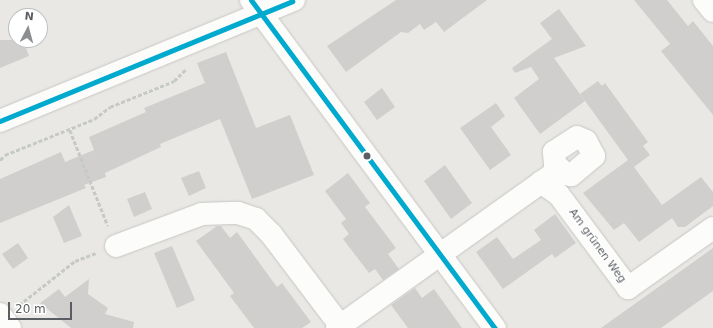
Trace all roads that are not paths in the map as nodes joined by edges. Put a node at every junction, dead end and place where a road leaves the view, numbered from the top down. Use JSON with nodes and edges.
{"nodes":[{"id":1,"x":294,"y":0,"type":"edge"},
{"id":2,"x":704,"y":0,"type":"edge"},
{"id":3,"x":256,"y":7,"type":"edge"},
{"id":4,"x":713,"y":11,"type":"edge"},
{"id":5,"x":0,"y":121,"type":"edge"},
{"id":6,"x":560,"y":169,"type":"dead end"},
{"id":7,"x":542,"y":182,"type":"junction"},
{"id":8,"x":713,"y":228,"type":"edge"},
{"id":9,"x":116,"y":246,"type":"road end"},
{"id":10,"x":440,"y":254,"type":"junction"},
{"id":11,"x":340,"y":327,"type":"edge"},
{"id":12,"x":495,"y":328,"type":"edge"}],
"edges":[{"from":1,"to":3,"type":"street"},
{"from":2,"to":4,"type":"street"},
{"from":3,"to":5,"type":"street"},
{"from":3,"to":10,"type":"street"},
{"from":6,"to":7,"type":"street"},
{"from":7,"to":8,"type":"street","name":"Am grünen Weg"},
{"from":7,"to":10,"type":"street"},
{"from":9,"to":11,"type":"street"},
{"from":10,"to":11,"type":"street"},
{"from":10,"to":12,"type":"street"}]}
